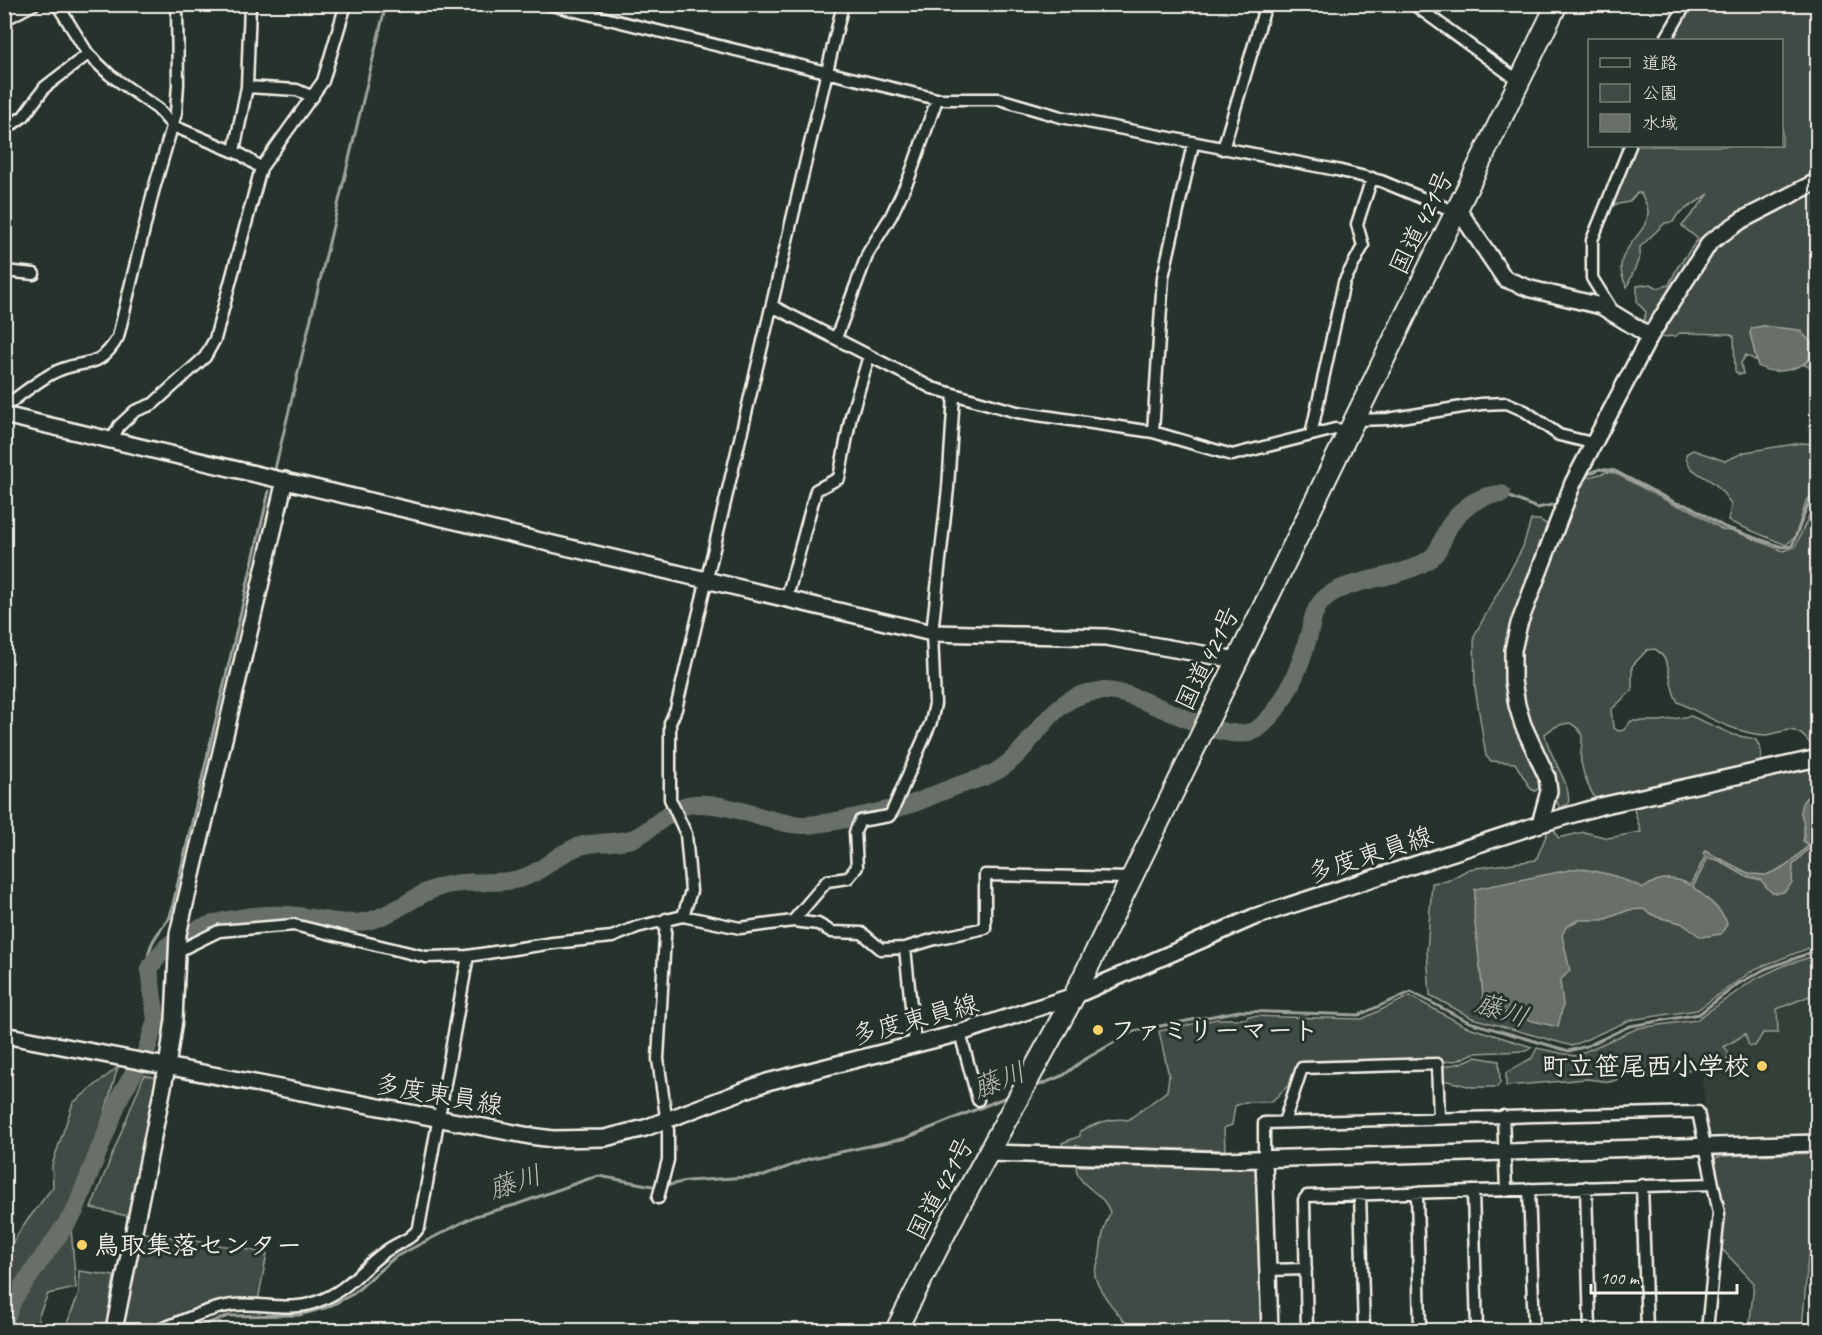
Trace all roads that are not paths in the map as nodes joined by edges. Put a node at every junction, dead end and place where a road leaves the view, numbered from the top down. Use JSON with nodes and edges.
{"nodes":[{"id":1,"x":34,"y":4,"type":"edge"},
{"id":2,"x":57,"y":4,"type":"edge"},
{"id":3,"x":177,"y":4,"type":"edge"},
{"id":4,"x":250,"y":4,"type":"edge"},
{"id":5,"x":346,"y":4,"type":"edge"},
{"id":6,"x":547,"y":4,"type":"edge"},
{"id":7,"x":843,"y":4,"type":"edge"},
{"id":8,"x":1266,"y":4,"type":"edge"},
{"id":9,"x":1413,"y":4,"type":"edge"},
{"id":10,"x":1557,"y":4,"type":"edge"},
{"id":11,"x":1686,"y":4,"type":"edge"},
{"id":12,"x":4,"y":20,"type":"edge"},
{"id":13,"x":1666,"y":39,"type":"edge"},
{"id":14,"x":88,"y":54,"type":"junction"},
{"id":15,"x":828,"y":71,"type":"junction"},
{"id":16,"x":1519,"y":81,"type":"junction"},
{"id":17,"x":247,"y":87,"type":"junction"},
{"id":18,"x":313,"y":97,"type":"junction"},
{"id":19,"x":937,"y":99,"type":"junction"},
{"id":20,"x":173,"y":126,"type":"junction"},
{"id":21,"x":4,"y":130,"type":"edge"},
{"id":22,"x":1193,"y":144,"type":"junction"},
{"id":23,"x":1630,"y":147,"type":"edge"},
{"id":24,"x":1222,"y":149,"type":"junction"},
{"id":25,"x":234,"y":151,"type":"junction"},
{"id":26,"x":261,"y":168,"type":"junction"},
{"id":27,"x":1372,"y":178,"type":"junction"},
{"id":28,"x":1818,"y":181,"type":"edge"},
{"id":29,"x":1456,"y":210,"type":"junction"},
{"id":30,"x":4,"y":272,"type":"edge"},
{"id":31,"x":34,"y":274,"type":"dead end"},
{"id":32,"x":772,"y":306,"type":"junction"},
{"id":33,"x":1612,"y":312,"type":"junction"},
{"id":34,"x":1650,"y":336,"type":"junction"},
{"id":35,"x":836,"y":338,"type":"junction"},
{"id":36,"x":869,"y":356,"type":"junction"},
{"id":37,"x":954,"y":395,"type":"junction"},
{"id":38,"x":4,"y":407,"type":"edge"},
{"id":39,"x":4,"y":415,"type":"edge"},
{"id":40,"x":1351,"y":425,"type":"junction"},
{"id":41,"x":1154,"y":432,"type":"junction"},
{"id":42,"x":1311,"y":435,"type":"junction"},
{"id":43,"x":112,"y":441,"type":"junction"},
{"id":44,"x":1592,"y":443,"type":"junction"},
{"id":45,"x":285,"y":480,"type":"junction"},
{"id":46,"x":707,"y":582,"type":"junction"},
{"id":47,"x":786,"y":601,"type":"junction"},
{"id":48,"x":932,"y":633,"type":"junction"},
{"id":49,"x":1237,"y":660,"type":"junction"},
{"id":50,"x":1818,"y":758,"type":"edge"},
{"id":51,"x":1540,"y":824,"type":"junction"},
{"id":52,"x":1131,"y":878,"type":"junction"},
{"id":53,"x":683,"y":916,"type":"junction"},
{"id":54,"x":666,"y":919,"type":"junction"},
{"id":55,"x":794,"y":921,"type":"junction"},
{"id":56,"x":177,"y":944,"type":"junction"},
{"id":57,"x":905,"y":948,"type":"junction"},
{"id":58,"x":468,"y":956,"type":"junction"},
{"id":59,"x":1074,"y":996,"type":"junction"},
{"id":60,"x":960,"y":1033,"type":"junction"},
{"id":61,"x":4,"y":1035,"type":"edge"},
{"id":62,"x":915,"y":1045,"type":"junction"},
{"id":63,"x":161,"y":1066,"type":"junction"},
{"id":64,"x":978,"y":1100,"type":"dead end"},
{"id":65,"x":1503,"y":1116,"type":"junction"},
{"id":66,"x":1439,"y":1118,"type":"junction"},
{"id":67,"x":439,"y":1119,"type":"junction"},
{"id":68,"x":668,"y":1120,"type":"junction"},
{"id":69,"x":1284,"y":1122,"type":"junction"},
{"id":70,"x":1818,"y":1143,"type":"edge"},
{"id":71,"x":1706,"y":1146,"type":"junction"},
{"id":72,"x":1504,"y":1152,"type":"junction"},
{"id":73,"x":988,"y":1153,"type":"junction"},
{"id":74,"x":1264,"y":1159,"type":"junction"},
{"id":75,"x":1713,"y":1184,"type":"junction"},
{"id":76,"x":1642,"y":1185,"type":"junction"},
{"id":77,"x":1586,"y":1187,"type":"junction"},
{"id":78,"x":1506,"y":1189,"type":"junction"},
{"id":79,"x":1529,"y":1189,"type":"junction"},
{"id":80,"x":1473,"y":1191,"type":"junction"},
{"id":81,"x":1417,"y":1192,"type":"junction"},
{"id":82,"x":1360,"y":1194,"type":"junction"},
{"id":83,"x":659,"y":1196,"type":"dead end"},
{"id":84,"x":1306,"y":1269,"type":"junction"},
{"id":85,"x":1268,"y":1270,"type":"junction"},
{"id":86,"x":114,"y":1330,"type":"edge"},
{"id":87,"x":159,"y":1330,"type":"edge"},
{"id":88,"x":896,"y":1330,"type":"edge"},
{"id":89,"x":1270,"y":1330,"type":"edge"},
{"id":90,"x":1307,"y":1330,"type":"edge"},
{"id":91,"x":1364,"y":1330,"type":"edge"},
{"id":92,"x":1420,"y":1330,"type":"edge"},
{"id":93,"x":1477,"y":1330,"type":"edge"},
{"id":94,"x":1534,"y":1330,"type":"edge"},
{"id":95,"x":1590,"y":1330,"type":"edge"},
{"id":96,"x":1647,"y":1330,"type":"edge"},
{"id":97,"x":1707,"y":1330,"type":"edge"}],
"edges":[{"from":1,"to":12,"type":"street"},
{"from":2,"to":14,"type":"street"},
{"from":3,"to":20,"type":"street"},
{"from":4,"to":17,"type":"street"},
{"from":5,"to":18,"type":"street"},
{"from":6,"to":15,"type":"street"},
{"from":7,"to":15,"type":"street"},
{"from":8,"to":24,"type":"street"},
{"from":9,"to":16,"type":"street"},
{"from":10,"to":16,"type":"highway","name":"国道421号"},
{"from":11,"to":13,"type":"street"},
{"from":14,"to":20,"type":"street"},
{"from":14,"to":21,"type":"street"},
{"from":15,"to":19,"type":"street"},
{"from":15,"to":32,"type":"street"},
{"from":16,"to":29,"type":"highway","name":"国道421号"},
{"from":17,"to":18,"type":"street"},
{"from":17,"to":25,"type":"street"},
{"from":18,"to":26,"type":"street"},
{"from":19,"to":22,"type":"street"},
{"from":19,"to":35,"type":"street"},
{"from":20,"to":25,"type":"street"},
{"from":20,"to":38,"type":"street"},
{"from":22,"to":24,"type":"street"},
{"from":22,"to":41,"type":"street"},
{"from":23,"to":33,"type":"street"},
{"from":24,"to":27,"type":"street"},
{"from":25,"to":26,"type":"street"},
{"from":26,"to":43,"type":"street"},
{"from":27,"to":29,"type":"street"},
{"from":27,"to":42,"type":"street"},
{"from":28,"to":34,"type":"street"},
{"from":29,"to":33,"type":"street"},
{"from":29,"to":40,"type":"highway","name":"国道421号"},
{"from":30,"to":31,"type":"street"},
{"from":32,"to":35,"type":"street"},
{"from":32,"to":46,"type":"street"},
{"from":33,"to":34,"type":"street"},
{"from":34,"to":44,"type":"street"},
{"from":35,"to":36,"type":"street"},
{"from":36,"to":37,"type":"street"},
{"from":36,"to":47,"type":"street"},
{"from":37,"to":41,"type":"street"},
{"from":37,"to":48,"type":"street"},
{"from":39,"to":43,"type":"street"},
{"from":40,"to":42,"type":"street"},
{"from":40,"to":44,"type":"street"},
{"from":40,"to":49,"type":"highway","name":"国道421号"},
{"from":41,"to":42,"type":"street"},
{"from":43,"to":45,"type":"street"},
{"from":44,"to":51,"type":"street"},
{"from":45,"to":46,"type":"street"},
{"from":45,"to":56,"type":"street"},
{"from":46,"to":47,"type":"street"},
{"from":46,"to":53,"type":"street"},
{"from":47,"to":48,"type":"street"},
{"from":48,"to":49,"type":"street"},
{"from":48,"to":55,"type":"street"},
{"from":49,"to":52,"type":"highway","name":"国道421号"},
{"from":50,"to":51,"type":"street","name":"多度東員線"},
{"from":51,"to":59,"type":"street","name":"多度東員線"},
{"from":52,"to":57,"type":"street"},
{"from":52,"to":59,"type":"highway","name":"国道421号"},
{"from":53,"to":54,"type":"street"},
{"from":53,"to":55,"type":"street"},
{"from":54,"to":58,"type":"street"},
{"from":54,"to":68,"type":"street"},
{"from":55,"to":57,"type":"street"},
{"from":56,"to":58,"type":"street"},
{"from":56,"to":63,"type":"street"},
{"from":57,"to":62,"type":"street"},
{"from":58,"to":67,"type":"street"},
{"from":59,"to":60,"type":"street","name":"多度東員線"},
{"from":59,"to":73,"type":"highway","name":"国道421号"},
{"from":60,"to":62,"type":"street","name":"多度東員線"},
{"from":60,"to":64,"type":"street"},
{"from":61,"to":63,"type":"street","name":"多度東員線"},
{"from":62,"to":68,"type":"street","name":"多度東員線"},
{"from":63,"to":67,"type":"street","name":"多度東員線"},
{"from":63,"to":86,"type":"street"},
{"from":65,"to":66,"type":"street"},
{"from":65,"to":71,"type":"street"},
{"from":65,"to":72,"type":"street"},
{"from":66,"to":69,"type":"street"},
{"from":66,"to":69,"type":"street"},
{"from":67,"to":68,"type":"street","name":"多度東員線"},
{"from":67,"to":87,"type":"street"},
{"from":68,"to":83,"type":"street"},
{"from":69,"to":74,"type":"street"},
{"from":70,"to":71,"type":"street"},
{"from":71,"to":72,"type":"street"},
{"from":71,"to":75,"type":"street"},
{"from":72,"to":74,"type":"street"},
{"from":72,"to":78,"type":"street"},
{"from":73,"to":74,"type":"street"},
{"from":73,"to":88,"type":"highway","name":"国道421号"},
{"from":74,"to":85,"type":"street"},
{"from":75,"to":76,"type":"street"},
{"from":75,"to":97,"type":"street"},
{"from":76,"to":77,"type":"street"},
{"from":76,"to":96,"type":"street"},
{"from":77,"to":79,"type":"street"},
{"from":77,"to":95,"type":"street"},
{"from":78,"to":79,"type":"street"},
{"from":78,"to":80,"type":"street"},
{"from":79,"to":94,"type":"street"},
{"from":80,"to":81,"type":"street"},
{"from":80,"to":93,"type":"street"},
{"from":81,"to":82,"type":"street"},
{"from":81,"to":92,"type":"street"},
{"from":82,"to":84,"type":"street"},
{"from":82,"to":91,"type":"street"},
{"from":84,"to":85,"type":"street"},
{"from":84,"to":90,"type":"street"},
{"from":85,"to":89,"type":"street"}]}
